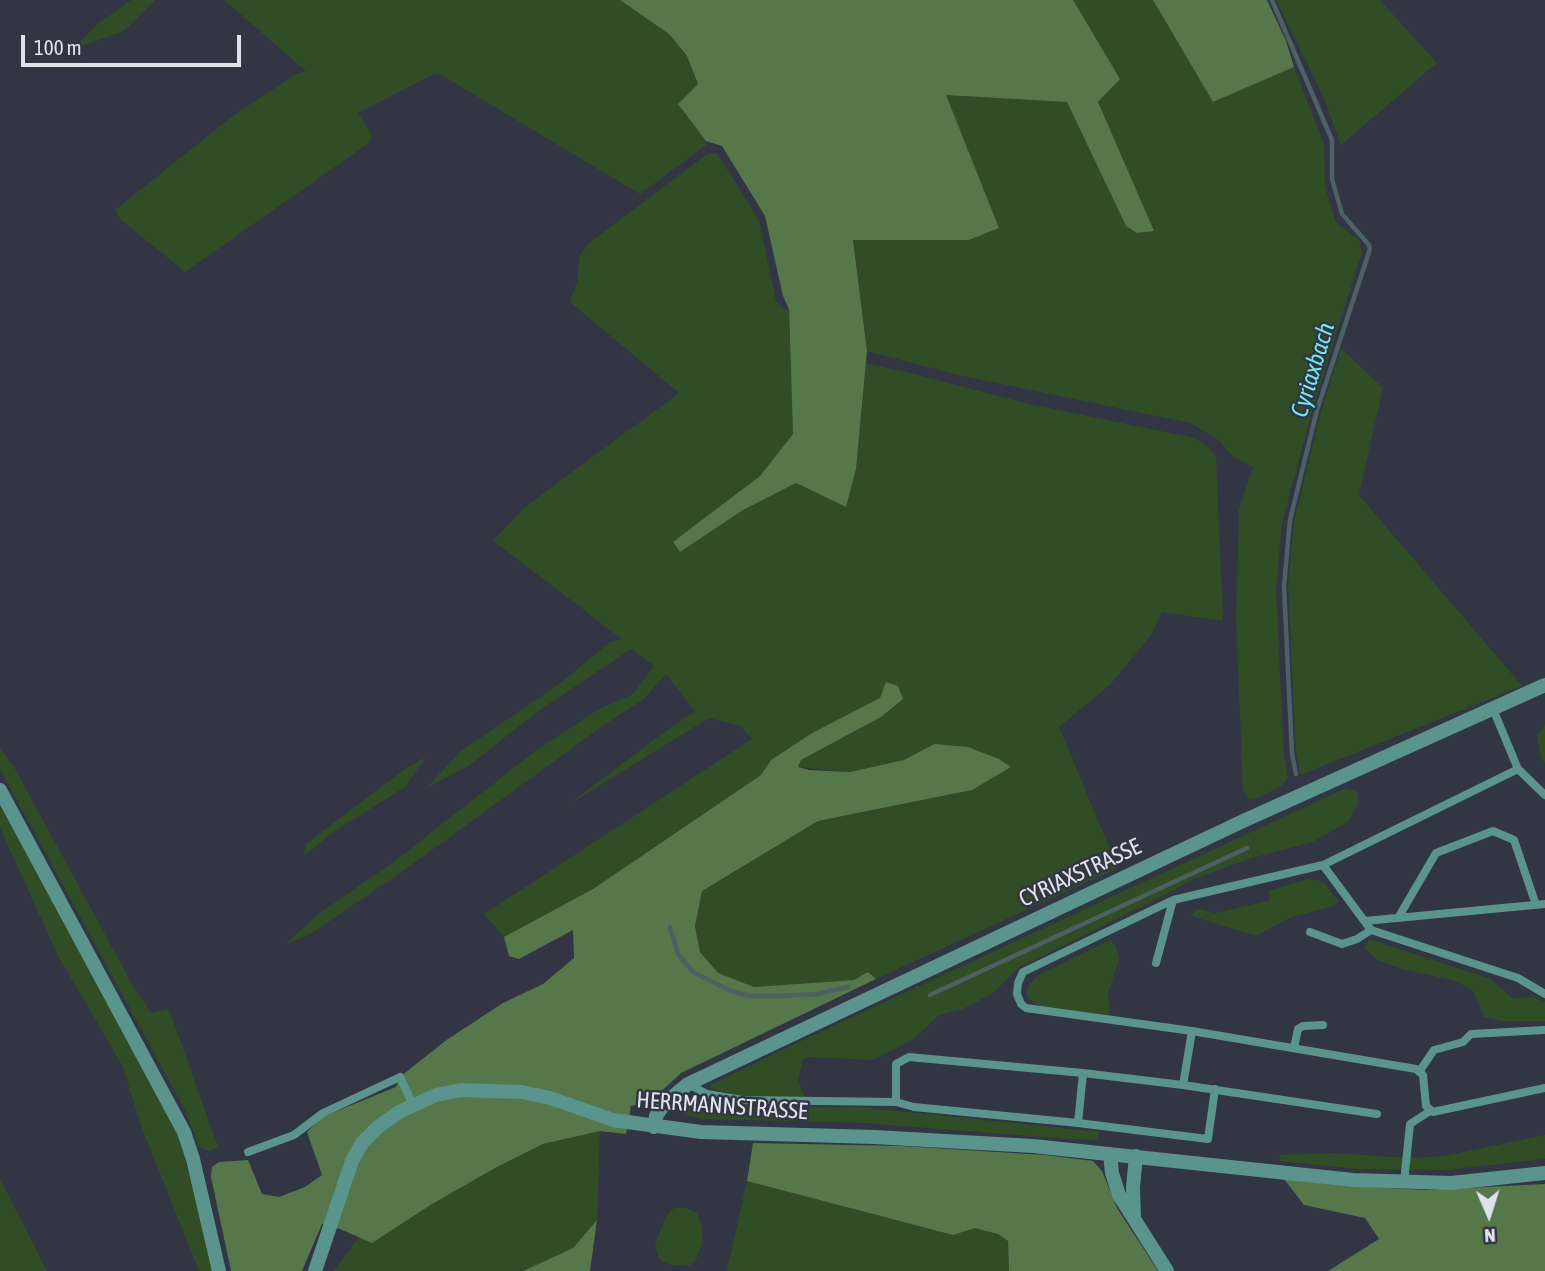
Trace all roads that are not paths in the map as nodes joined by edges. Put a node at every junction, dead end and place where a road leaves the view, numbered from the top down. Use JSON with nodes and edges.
{"nodes":[{"id":1,"x":1545,"y":685,"type":"edge"},
{"id":2,"x":1493,"y":709,"type":"junction"},
{"id":3,"x":1518,"y":769,"type":"junction"},
{"id":4,"x":0,"y":790,"type":"edge"},
{"id":5,"x":1545,"y":795,"type":"edge"},
{"id":6,"x":1323,"y":864,"type":"junction"},
{"id":7,"x":1173,"y":900,"type":"junction"},
{"id":8,"x":1541,"y":904,"type":"edge"},
{"id":9,"x":1398,"y":918,"type":"junction"},
{"id":10,"x":1364,"y":921,"type":"junction"},
{"id":11,"x":1371,"y":930,"type":"junction"},
{"id":12,"x":1310,"y":932,"type":"dead end"},
{"id":13,"x":1156,"y":963,"type":"dead end"},
{"id":14,"x":1545,"y":994,"type":"edge"},
{"id":15,"x":1323,"y":1025,"type":"dead end"},
{"id":16,"x":1545,"y":1030,"type":"edge"},
{"id":17,"x":1192,"y":1031,"type":"junction"},
{"id":18,"x":1294,"y":1048,"type":"junction"},
{"id":19,"x":1419,"y":1072,"type":"junction"},
{"id":20,"x":1083,"y":1073,"type":"junction"},
{"id":21,"x":688,"y":1084,"type":"junction"},
{"id":22,"x":1183,"y":1085,"type":"junction"},
{"id":23,"x":1545,"y":1088,"type":"edge"},
{"id":24,"x":1215,"y":1089,"type":"junction"},
{"id":25,"x":896,"y":1102,"type":"junction"},
{"id":26,"x":413,"y":1105,"type":"junction"},
{"id":27,"x":1430,"y":1111,"type":"junction"},
{"id":28,"x":1377,"y":1114,"type":"dead end"},
{"id":29,"x":1078,"y":1123,"type":"junction"},
{"id":30,"x":654,"y":1127,"type":"junction"},
{"id":31,"x":248,"y":1152,"type":"dead end"},
{"id":32,"x":1110,"y":1154,"type":"junction"},
{"id":33,"x":1136,"y":1156,"type":"junction"},
{"id":34,"x":1545,"y":1173,"type":"edge"},
{"id":35,"x":1404,"y":1182,"type":"junction"},
{"id":36,"x":1133,"y":1218,"type":"junction"},
{"id":37,"x":219,"y":1271,"type":"edge"},
{"id":38,"x":315,"y":1271,"type":"edge"},
{"id":39,"x":1167,"y":1271,"type":"edge"}],
"edges":[{"from":1,"to":2,"type":"street","name":"CYRIAXSTRASSE"},
{"from":2,"to":3,"type":"lane"},
{"from":2,"to":21,"type":"street","name":"CYRIAXSTRASSE"},
{"from":3,"to":5,"type":"lane"},
{"from":3,"to":6,"type":"lane"},
{"from":4,"to":37,"type":"street"},
{"from":6,"to":7,"type":"lane"},
{"from":6,"to":10,"type":"lane"},
{"from":7,"to":13,"type":"lane"},
{"from":7,"to":17,"type":"lane"},
{"from":8,"to":9,"type":"lane"},
{"from":8,"to":9,"type":"lane"},
{"from":9,"to":10,"type":"lane"},
{"from":10,"to":11,"type":"lane"},
{"from":11,"to":12,"type":"lane"},
{"from":11,"to":14,"type":"lane"},
{"from":15,"to":18,"type":"lane"},
{"from":16,"to":19,"type":"lane"},
{"from":17,"to":18,"type":"lane"},
{"from":17,"to":22,"type":"lane"},
{"from":18,"to":19,"type":"lane"},
{"from":19,"to":27,"type":"lane"},
{"from":20,"to":22,"type":"lane"},
{"from":20,"to":25,"type":"lane"},
{"from":20,"to":29,"type":"lane"},
{"from":21,"to":25,"type":"lane"},
{"from":21,"to":30,"type":"street","name":"CYRIAXSTRASSE"},
{"from":22,"to":24,"type":"lane"},
{"from":23,"to":27,"type":"lane"},
{"from":24,"to":28,"type":"lane"},
{"from":24,"to":29,"type":"lane"},
{"from":25,"to":29,"type":"lane"},
{"from":26,"to":30,"type":"street","name":"HERRMANNSTRASSE"},
{"from":26,"to":31,"type":"lane"},
{"from":26,"to":38,"type":"street","name":"HERRMANNSTRASSE"},
{"from":27,"to":35,"type":"lane"},
{"from":30,"to":32,"type":"street","name":"HERRMANNSTRASSE"},
{"from":32,"to":33,"type":"street","name":"HERRMANNSTRASSE"},
{"from":32,"to":36,"type":"street"},
{"from":33,"to":35,"type":"street","name":"HERRMANNSTRASSE"},
{"from":33,"to":36,"type":"street"},
{"from":34,"to":35,"type":"street","name":"HERRMANNSTRASSE"},
{"from":36,"to":39,"type":"street"}]}
